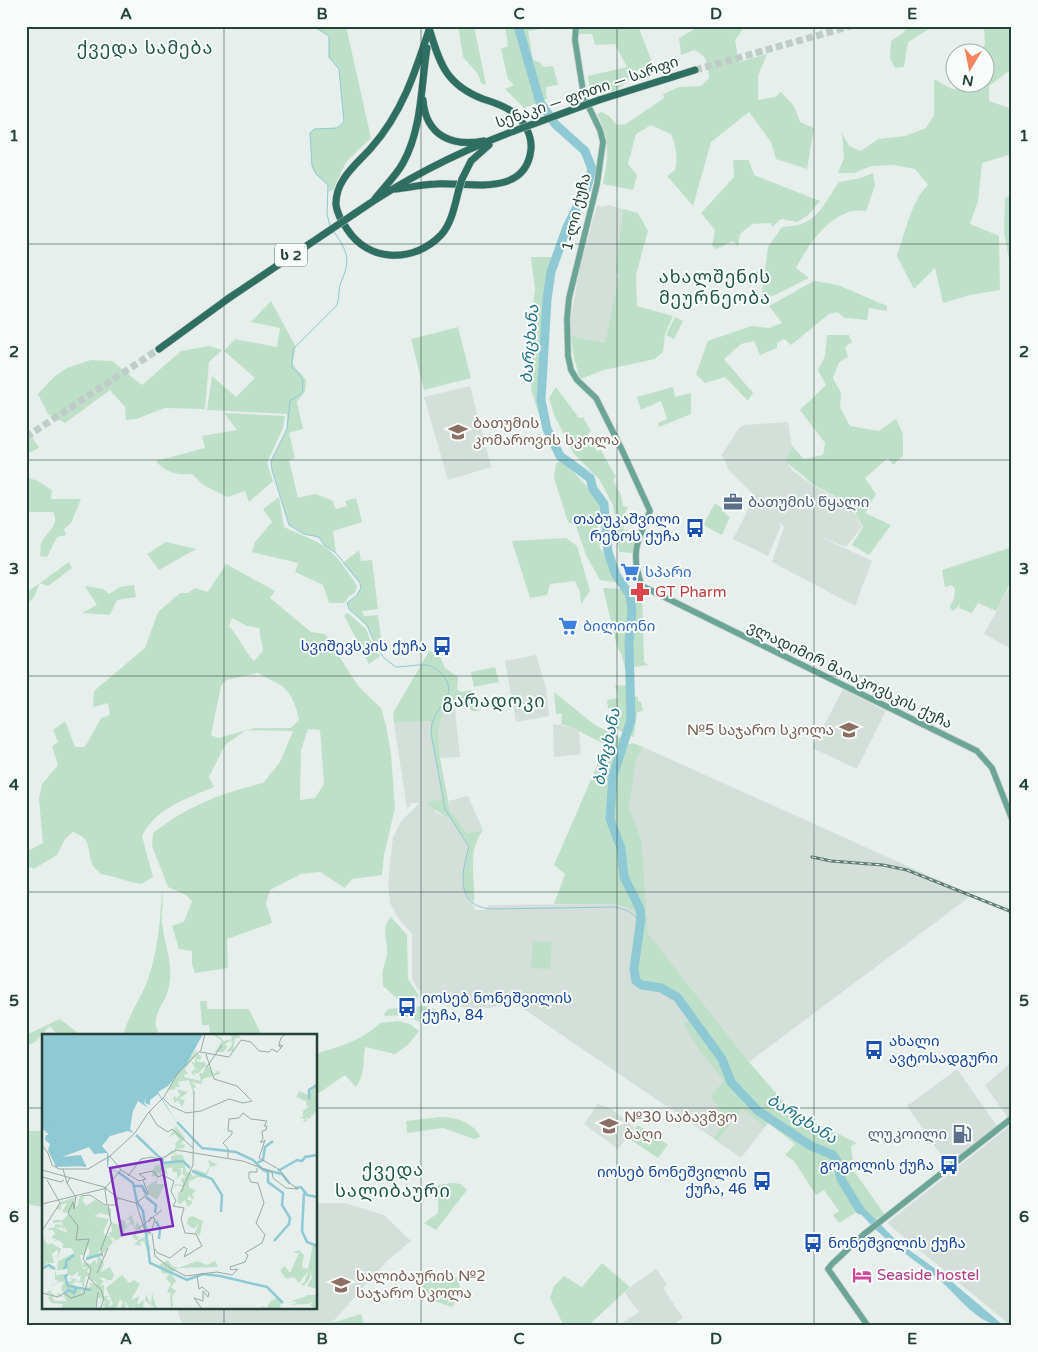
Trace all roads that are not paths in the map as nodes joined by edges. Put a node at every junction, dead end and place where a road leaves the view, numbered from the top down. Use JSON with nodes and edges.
{"nodes":[{"id":1,"x":576,"y":26,"type":"edge"},
{"id":2,"x":430,"y":28,"type":"edge"},
{"id":3,"x":695,"y":70,"type":"tunnel mouth"},
{"id":4,"x":422,"y":84,"type":"junction"},
{"id":5,"x":505,"y":135,"type":"junction"},
{"id":6,"x":495,"y":139,"type":"junction"},
{"id":7,"x":395,"y":189,"type":"junction"},
{"id":8,"x":374,"y":200,"type":"junction"},
{"id":9,"x":159,"y":349,"type":"tunnel mouth"},
{"id":10,"x":642,"y":586,"type":"joint"},
{"id":11,"x":1012,"y":819,"type":"edge"},
{"id":12,"x":1012,"y":1118,"type":"edge"},
{"id":13,"x":868,"y":1326,"type":"edge"}],
"edges":[{"from":1,"to":10,"type":"main road","name":"1-ლი ქუჩა"},
{"from":2,"to":4,"type":"highway"},
{"from":2,"to":5,"type":"highway","bridge":true},
{"from":2,"to":7,"type":"highway"},
{"from":3,"to":5,"type":"highway","name":"სენაკი — ფოთი — სარფი","number":"ს 2","bridge":true},
{"from":4,"to":6,"type":"highway"},
{"from":4,"to":8,"type":"highway"},
{"from":5,"to":6,"type":"highway","name":"სენაკი — ფოთი — სარფი","number":"ს 2"},
{"from":6,"to":7,"type":"highway","name":"სენაკი — ფოთი — სარფი","number":"ს 2"},
{"from":7,"to":8,"type":"highway","name":"სენაკი — ფოთი — სარფი","number":"ს 2"},
{"from":8,"to":9,"type":"highway","name":"სენაკი — ფოთი — სარფი","number":"ს 2","bridge":true},
{"from":10,"to":11,"type":"main road","name":"ვლადიმირ მაიაკოვსკის ქუჩა"},
{"from":12,"to":13,"type":"main road"}]}
